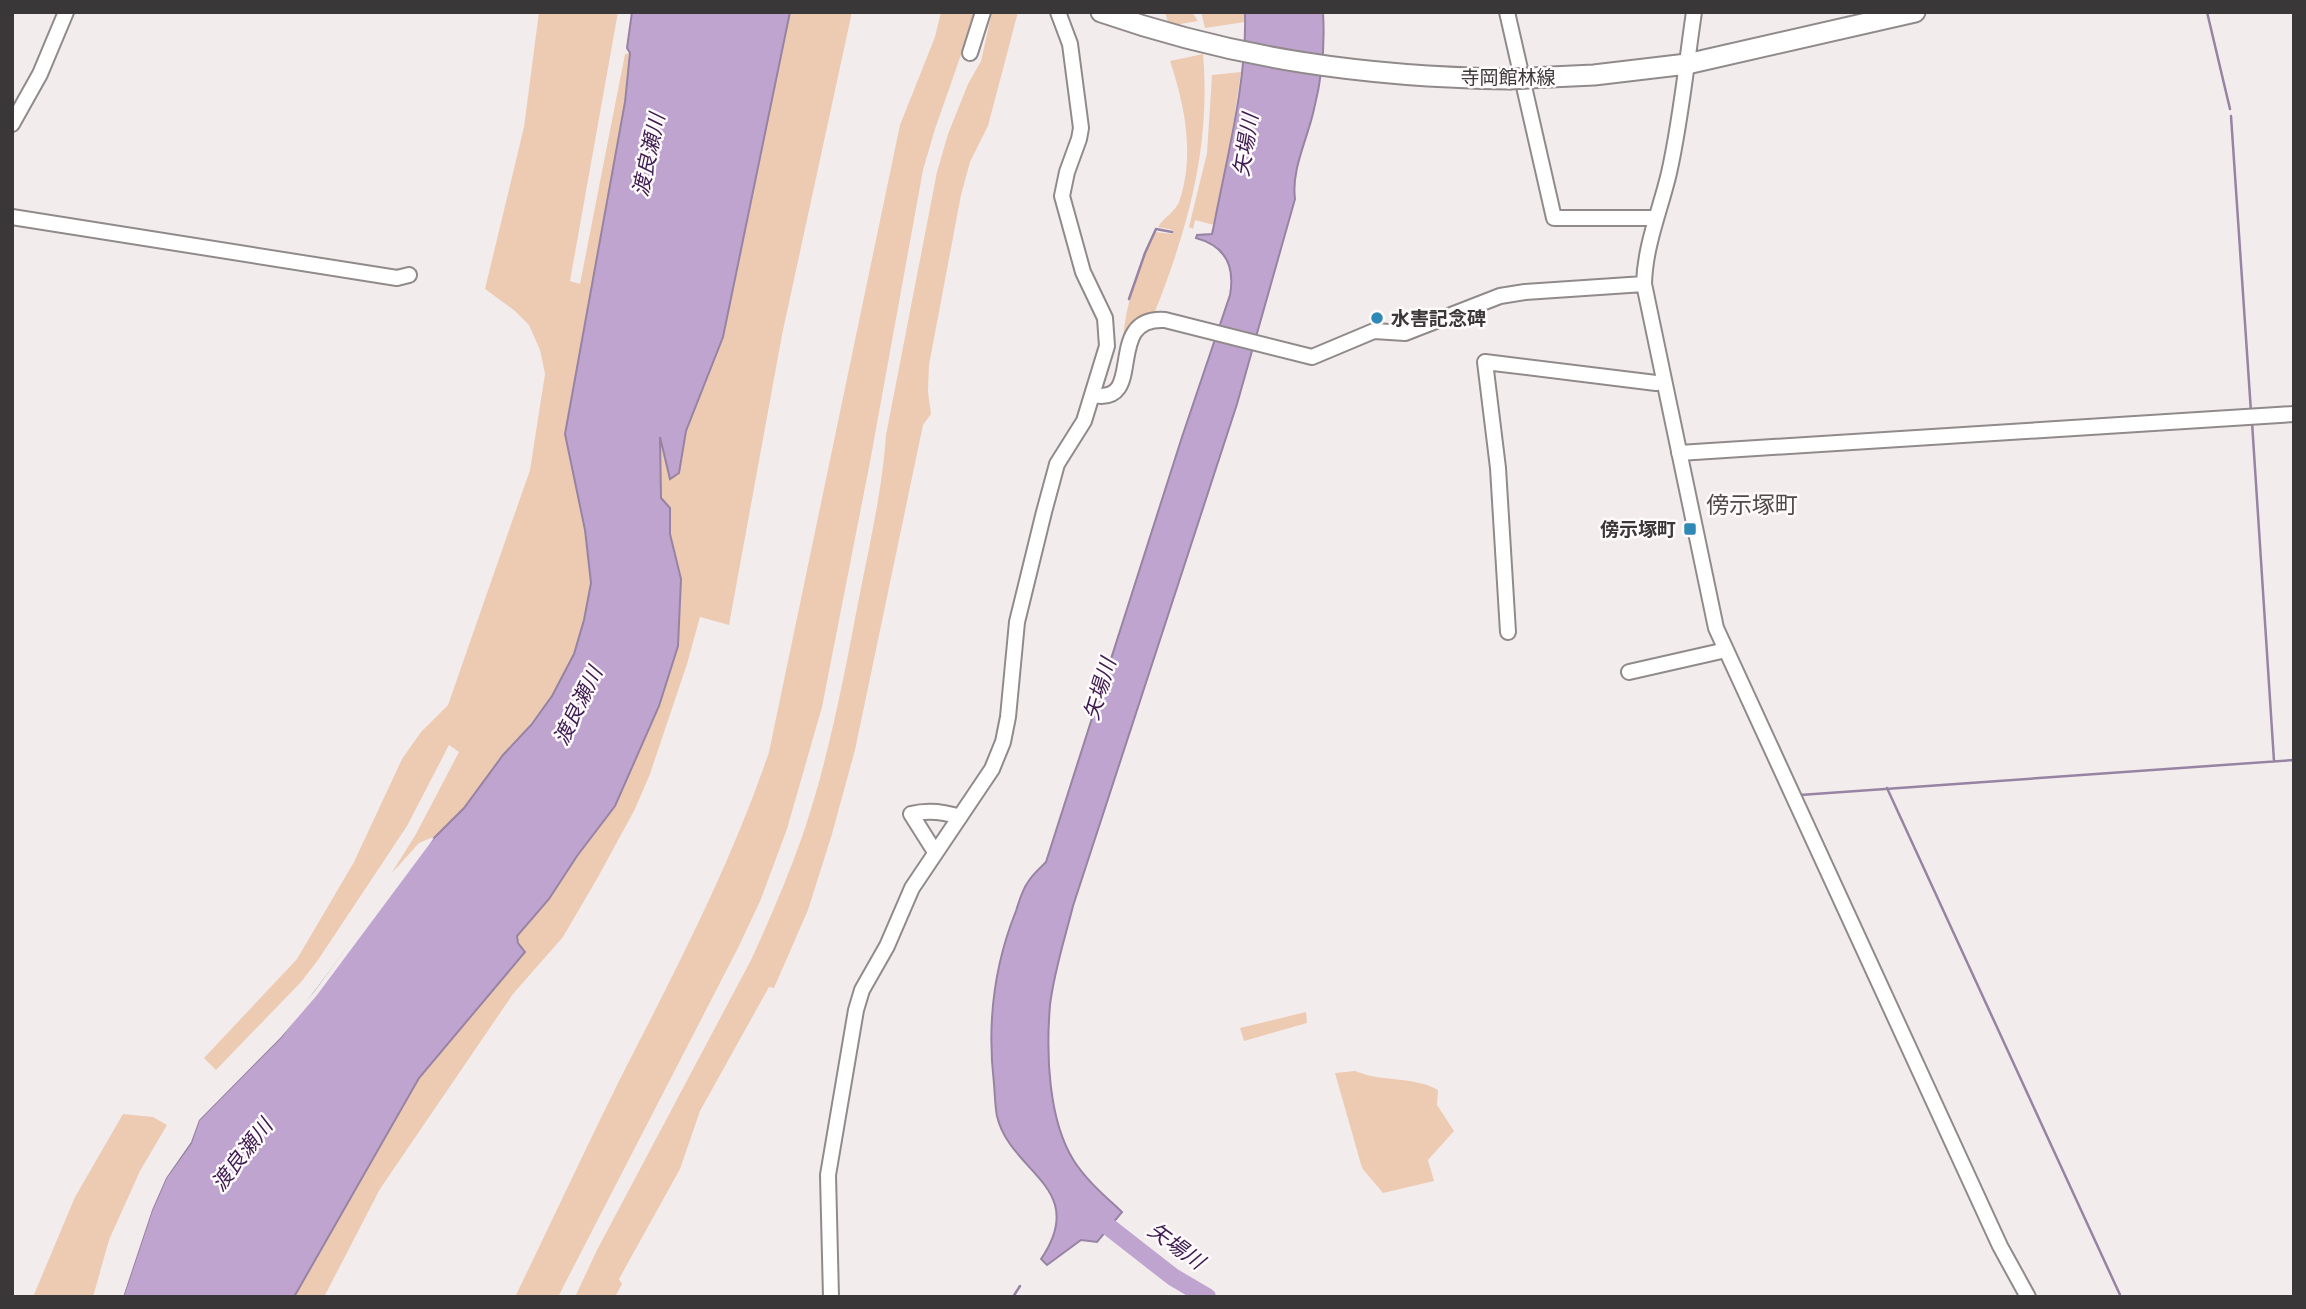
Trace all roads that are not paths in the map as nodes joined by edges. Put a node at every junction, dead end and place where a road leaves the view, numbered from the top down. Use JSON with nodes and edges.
{"nodes":[{"id":1,"x":66,"y":12,"type":"edge"},
{"id":2,"x":983,"y":12,"type":"edge"},
{"id":3,"x":1058,"y":12,"type":"edge"},
{"id":4,"x":1101,"y":12,"type":"edge"},
{"id":5,"x":1507,"y":12,"type":"edge"},
{"id":6,"x":1694,"y":12,"type":"edge"},
{"id":7,"x":1915,"y":12,"type":"edge"},
{"id":8,"x":970,"y":53,"type":"dead end"},
{"id":9,"x":1687,"y":64,"type":"junction"},
{"id":10,"x":12,"y":124,"type":"edge"},
{"id":11,"x":12,"y":217,"type":"edge"},
{"id":12,"x":1656,"y":218,"type":"junction"},
{"id":13,"x":409,"y":275,"type":"dead end"},
{"id":14,"x":1644,"y":284,"type":"junction"},
{"id":15,"x":1664,"y":382,"type":"junction"},
{"id":16,"x":1093,"y":395,"type":"junction"},
{"id":17,"x":2294,"y":414,"type":"edge"},
{"id":18,"x":1679,"y":453,"type":"junction"},
{"id":19,"x":1508,"y":632,"type":"dead end"},
{"id":20,"x":1726,"y":650,"type":"junction"},
{"id":21,"x":1629,"y":672,"type":"dead end"},
{"id":22,"x":960,"y":817,"type":"junction"},
{"id":23,"x":935,"y":852,"type":"junction"},
{"id":24,"x":831,"y":1297,"type":"edge"},
{"id":25,"x":2028,"y":1297,"type":"edge"}],
"edges":[{"from":1,"to":10,"type":"street"},
{"from":2,"to":8,"type":"street"},
{"from":3,"to":16,"type":"street"},
{"from":4,"to":9,"type":"main road","name":"寺岡館林線","bridge":true},
{"from":5,"to":12,"type":"street"},
{"from":6,"to":9,"type":"street"},
{"from":7,"to":9,"type":"main road","name":"寺岡館林線"},
{"from":9,"to":12,"type":"street"},
{"from":11,"to":13,"type":"street"},
{"from":12,"to":14,"type":"street"},
{"from":14,"to":15,"type":"street"},
{"from":14,"to":16,"type":"street"},
{"from":15,"to":18,"type":"street"},
{"from":15,"to":19,"type":"street"},
{"from":16,"to":22,"type":"street"},
{"from":17,"to":18,"type":"street"},
{"from":18,"to":20,"type":"street"},
{"from":20,"to":21,"type":"street"},
{"from":20,"to":25,"type":"street"},
{"from":22,"to":23,"type":"street"},
{"from":22,"to":23,"type":"street"},
{"from":23,"to":24,"type":"street"}]}
